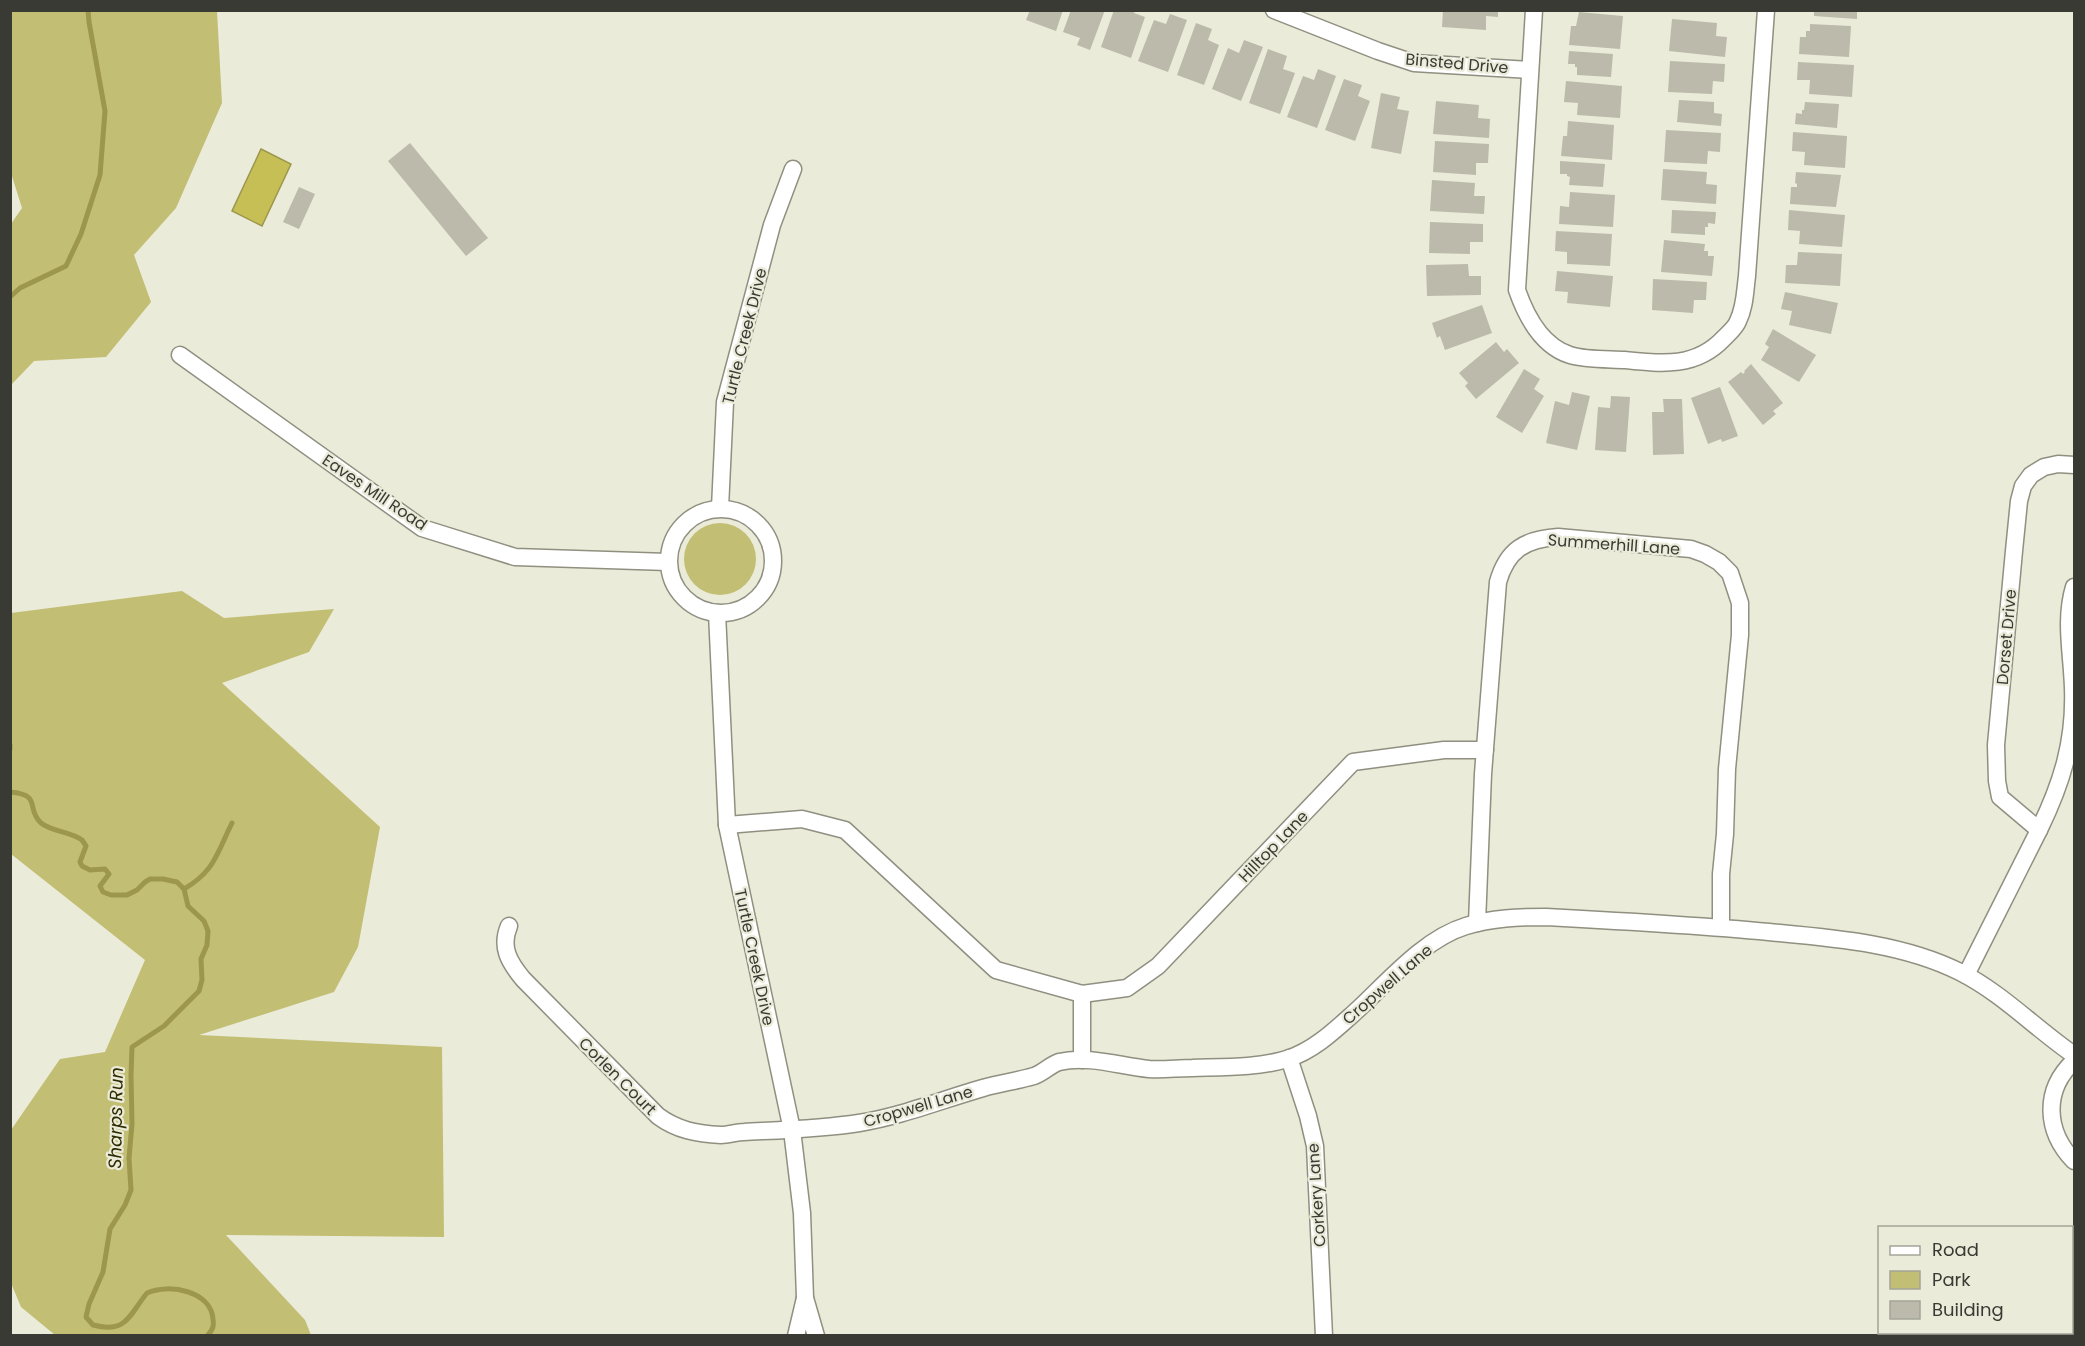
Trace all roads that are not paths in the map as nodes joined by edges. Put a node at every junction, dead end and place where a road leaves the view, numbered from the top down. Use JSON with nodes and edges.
{"nodes":[{"id":1,"x":1534,"y":10,"type":"edge"},
{"id":2,"x":1766,"y":10,"type":"edge"},
{"id":3,"x":1281,"y":12,"type":"edge"},
{"id":4,"x":1530,"y":70,"type":"junction"},
{"id":5,"x":793,"y":169,"type":"dead end"},
{"id":6,"x":180,"y":355,"type":"dead end"},
{"id":7,"x":2074,"y":465,"type":"edge"},
{"id":8,"x":720,"y":508,"type":"junction"},
{"id":9,"x":668,"y":562,"type":"junction"},
{"id":10,"x":2074,"y":587,"type":"edge"},
{"id":11,"x":717,"y":613,"type":"junction"},
{"id":12,"x":1485,"y":750,"type":"junction"},
{"id":13,"x":727,"y":825,"type":"junction"},
{"id":14,"x":2039,"y":830,"type":"junction"},
{"id":15,"x":1477,"y":923,"type":"junction"},
{"id":16,"x":509,"y":926,"type":"dead end"},
{"id":17,"x":1721,"y":927,"type":"junction"},
{"id":18,"x":1966,"y":975,"type":"junction"},
{"id":19,"x":1082,"y":994,"type":"junction"},
{"id":20,"x":2074,"y":1055,"type":"edge"},
{"id":21,"x":1289,"y":1058,"type":"junction"},
{"id":22,"x":1082,"y":1060,"type":"junction"},
{"id":23,"x":2074,"y":1061,"type":"edge"},
{"id":24,"x":792,"y":1130,"type":"junction"},
{"id":25,"x":2074,"y":1161,"type":"edge"},
{"id":26,"x":805,"y":1298,"type":"junction"},
{"id":27,"x":796,"y":1335,"type":"edge"},
{"id":28,"x":816,"y":1335,"type":"edge"},
{"id":29,"x":1324,"y":1335,"type":"edge"}],
"edges":[{"from":1,"to":4,"type":"street"},
{"from":2,"to":4,"type":"street"},
{"from":3,"to":4,"type":"street","name":"Binsted Drive"},
{"from":5,"to":8,"type":"street","name":"Turtle Creek Drive"},
{"from":6,"to":9,"type":"street","name":"Eaves Mill Road"},
{"from":7,"to":14,"type":"street","name":"Dorset Drive"},
{"from":8,"to":9,"type":"street"},
{"from":8,"to":11,"type":"street"},
{"from":9,"to":11,"type":"street"},
{"from":10,"to":14,"type":"street"},
{"from":11,"to":13,"type":"street","name":"Turtle Creek Drive"},
{"from":12,"to":15,"type":"street","name":"Summerhill Lane"},
{"from":12,"to":17,"type":"street","name":"Summerhill Lane"},
{"from":12,"to":19,"type":"street","name":"Hilltop Lane"},
{"from":13,"to":19,"type":"street","name":"Hilltop Lane"},
{"from":13,"to":24,"type":"street","name":"Turtle Creek Drive"},
{"from":14,"to":18,"type":"street"},
{"from":15,"to":17,"type":"street","name":"Cropwell Lane"},
{"from":15,"to":21,"type":"street","name":"Cropwell Lane"},
{"from":16,"to":24,"type":"street","name":"Corlen Court"},
{"from":17,"to":18,"type":"street","name":"Cropwell Lane"},
{"from":18,"to":20,"type":"street","name":"Cropwell Lane"},
{"from":19,"to":22,"type":"street"},
{"from":21,"to":22,"type":"street","name":"Cropwell Lane"},
{"from":21,"to":29,"type":"street","name":"Corkery Lane"},
{"from":22,"to":24,"type":"street","name":"Cropwell Lane"},
{"from":23,"to":25,"type":"street"},
{"from":24,"to":26,"type":"street","name":"Turtle Creek Drive"},
{"from":26,"to":27,"type":"street","name":"Turtle Creek Drive"},
{"from":26,"to":28,"type":"street","name":"Turtle Creek Drive"}]}
